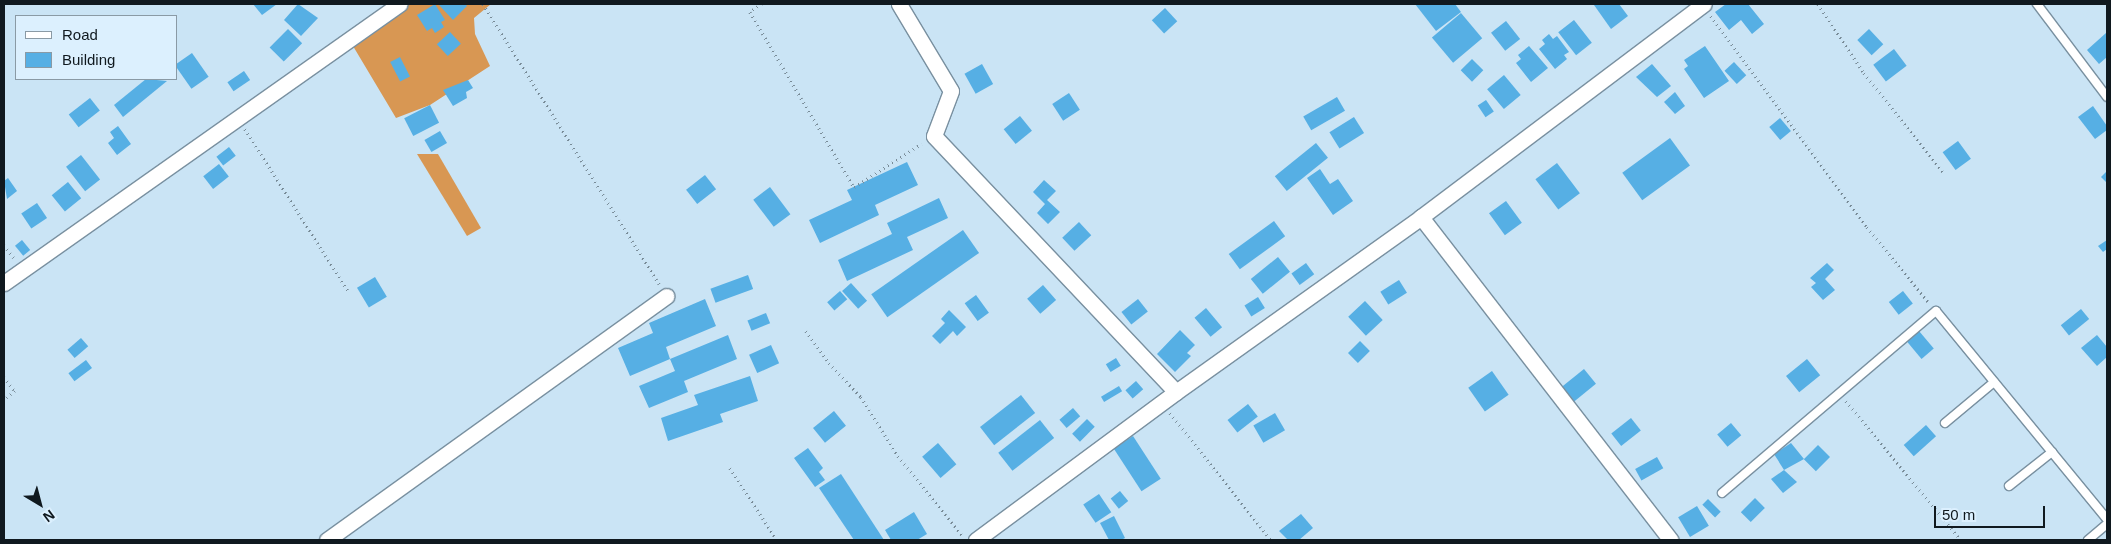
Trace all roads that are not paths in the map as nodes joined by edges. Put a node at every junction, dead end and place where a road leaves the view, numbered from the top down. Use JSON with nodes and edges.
{"nodes":[{"id":1,"x":399,"y":4,"type":"edge"},
{"id":2,"x":899,"y":4,"type":"edge"},
{"id":3,"x":1704,"y":4,"type":"edge"},
{"id":4,"x":2037,"y":4,"type":"edge"},
{"id":5,"x":2107,"y":97,"type":"edge"},
{"id":6,"x":1421,"y":217,"type":"junction"},
{"id":7,"x":4,"y":283,"type":"edge"},
{"id":8,"x":666,"y":296,"type":"road end"},
{"id":9,"x":1994,"y":382,"type":"junction"},
{"id":10,"x":1176,"y":392,"type":"junction"},
{"id":11,"x":1945,"y":423,"type":"dead end"},
{"id":12,"x":2052,"y":452,"type":"junction"},
{"id":13,"x":2009,"y":486,"type":"dead end"},
{"id":14,"x":1722,"y":493,"type":"dead end"},
{"id":15,"x":2107,"y":519,"type":"edge"},
{"id":16,"x":2107,"y":524,"type":"edge"},
{"id":17,"x":327,"y":540,"type":"edge"},
{"id":18,"x":976,"y":540,"type":"edge"},
{"id":19,"x":1671,"y":540,"type":"edge"},
{"id":20,"x":2088,"y":540,"type":"edge"}],
"edges":[{"from":1,"to":7,"type":"street"},
{"from":2,"to":10,"type":"street"},
{"from":3,"to":6,"type":"street"},
{"from":4,"to":5,"type":"lane"},
{"from":6,"to":10,"type":"street"},
{"from":6,"to":19,"type":"street"},
{"from":8,"to":17,"type":"street"},
{"from":9,"to":11,"type":"lane"},
{"from":9,"to":12,"type":"lane"},
{"from":9,"to":14,"type":"lane"},
{"from":10,"to":18,"type":"street"},
{"from":12,"to":13,"type":"lane"},
{"from":12,"to":15,"type":"lane"},
{"from":16,"to":20,"type":"lane"}]}
